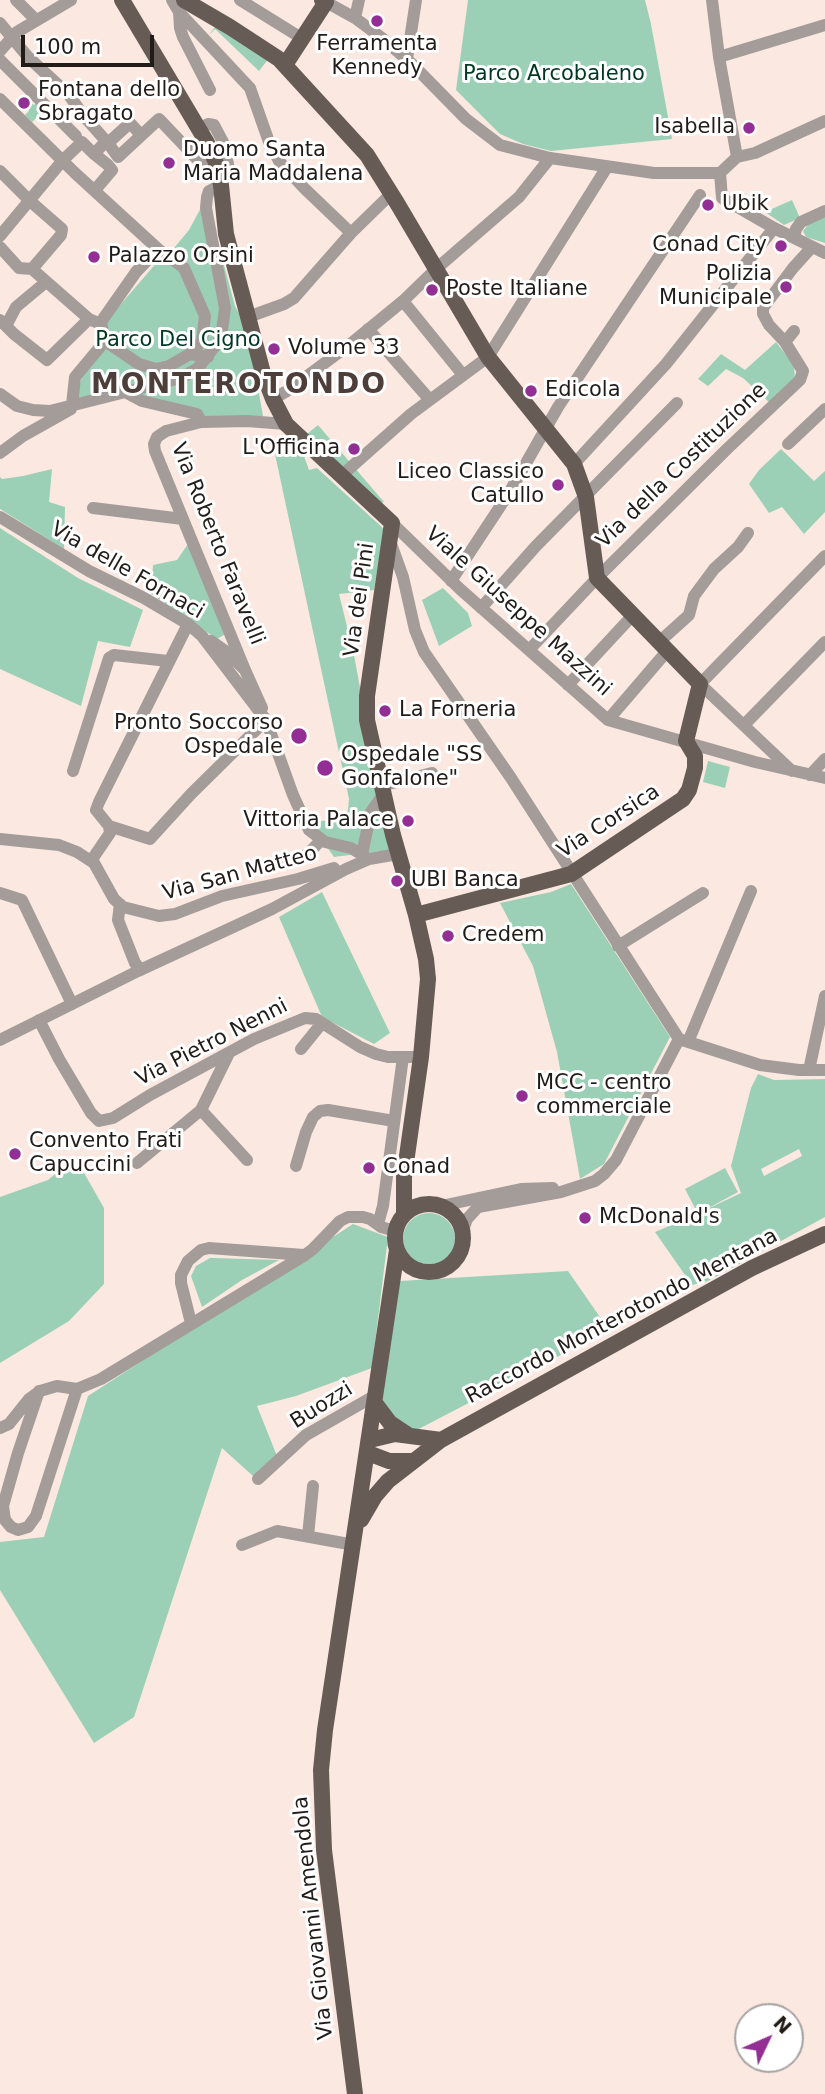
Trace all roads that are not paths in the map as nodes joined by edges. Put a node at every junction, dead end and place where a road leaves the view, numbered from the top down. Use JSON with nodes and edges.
{"nodes":[{"id":1,"x":16,"y":0,"type":"edge"},
{"id":2,"x":71,"y":0,"type":"edge"},
{"id":3,"x":122,"y":0,"type":"edge"},
{"id":4,"x":172,"y":0,"type":"edge"},
{"id":5,"x":240,"y":0,"type":"edge"},
{"id":6,"x":359,"y":0,"type":"edge"},
{"id":7,"x":416,"y":0,"type":"edge"},
{"id":8,"x":712,"y":0,"type":"edge"},
{"id":9,"x":324,"y":1,"type":"edge"},
{"id":10,"x":181,"y":6,"type":"edge"},
{"id":11,"x":355,"y":18,"type":"junction"},
{"id":12,"x":36,"y":20,"type":"junction"},
{"id":13,"x":0,"y":23,"type":"edge"},
{"id":14,"x":825,"y":25,"type":"edge"},
{"id":15,"x":303,"y":39,"type":"junction"},
{"id":16,"x":3,"y":48,"type":"edge"},
{"id":17,"x":719,"y":57,"type":"junction"},
{"id":18,"x":407,"y":59,"type":"junction"},
{"id":19,"x":285,"y":65,"type":"junction"},
{"id":20,"x":210,"y":90,"type":"dead end"},
{"id":21,"x":0,"y":99,"type":"edge"},
{"id":22,"x":825,"y":121,"type":"edge"},
{"id":23,"x":141,"y":135,"type":"dead end"},
{"id":24,"x":80,"y":140,"type":"junction"},
{"id":25,"x":93,"y":153,"type":"junction"},
{"id":26,"x":550,"y":158,"type":"junction"},
{"id":27,"x":737,"y":158,"type":"junction"},
{"id":28,"x":63,"y":160,"type":"junction"},
{"id":29,"x":607,"y":167,"type":"junction"},
{"id":30,"x":0,"y":171,"type":"edge"},
{"id":31,"x":701,"y":173,"type":"junction"},
{"id":32,"x":720,"y":173,"type":"junction"},
{"id":33,"x":219,"y":178,"type":"junction"},
{"id":34,"x":95,"y":190,"type":"junction"},
{"id":35,"x":392,"y":193,"type":"junction"},
{"id":36,"x":700,"y":195,"type":"junction"},
{"id":37,"x":722,"y":198,"type":"junction"},
{"id":38,"x":30,"y":201,"type":"junction"},
{"id":39,"x":825,"y":211,"type":"edge"},
{"id":40,"x":774,"y":228,"type":"junction"},
{"id":41,"x":351,"y":233,"type":"junction"},
{"id":42,"x":0,"y":236,"type":"edge"},
{"id":43,"x":794,"y":238,"type":"junction"},
{"id":44,"x":0,"y":247,"type":"edge"},
{"id":45,"x":812,"y":247,"type":"junction"},
{"id":46,"x":158,"y":249,"type":"junction"},
{"id":47,"x":825,"y":253,"type":"edge"},
{"id":48,"x":32,"y":269,"type":"junction"},
{"id":49,"x":436,"y":269,"type":"junction"},
{"id":50,"x":46,"y":282,"type":"junction"},
{"id":51,"x":403,"y":301,"type":"junction"},
{"id":52,"x":248,"y":317,"type":"junction"},
{"id":53,"x":3,"y":323,"type":"edge"},
{"id":54,"x":368,"y":329,"type":"junction"},
{"id":55,"x":794,"y":331,"type":"dead end"},
{"id":56,"x":105,"y":341,"type":"junction"},
{"id":57,"x":785,"y":342,"type":"junction"},
{"id":58,"x":190,"y":354,"type":"junction"},
{"id":59,"x":208,"y":357,"type":"junction"},
{"id":60,"x":488,"y":357,"type":"junction"},
{"id":61,"x":463,"y":375,"type":"junction"},
{"id":62,"x":125,"y":392,"type":"junction"},
{"id":63,"x":0,"y":394,"type":"edge"},
{"id":64,"x":272,"y":399,"type":"junction"},
{"id":65,"x":430,"y":400,"type":"junction"},
{"id":66,"x":677,"y":403,"type":"dead end"},
{"id":67,"x":74,"y":405,"type":"junction"},
{"id":68,"x":825,"y":409,"type":"edge"},
{"id":69,"x":201,"y":422,"type":"junction"},
{"id":70,"x":286,"y":424,"type":"junction"},
{"id":71,"x":546,"y":429,"type":"junction"},
{"id":72,"x":788,"y":444,"type":"dead end"},
{"id":73,"x":0,"y":453,"type":"edge"},
{"id":74,"x":574,"y":464,"type":"junction"},
{"id":75,"x":341,"y":476,"type":"junction"},
{"id":76,"x":586,"y":497,"type":"junction"},
{"id":77,"x":93,"y":508,"type":"dead end"},
{"id":78,"x":0,"y":517,"type":"edge"},
{"id":79,"x":183,"y":519,"type":"junction"},
{"id":80,"x":392,"y":523,"type":"junction"},
{"id":81,"x":748,"y":533,"type":"dead end"},
{"id":82,"x":390,"y":540,"type":"junction"},
{"id":83,"x":825,"y":556,"type":"edge"},
{"id":84,"x":597,"y":578,"type":"junction"},
{"id":85,"x":451,"y":581,"type":"junction"},
{"id":86,"x":481,"y":608,"type":"junction"},
{"id":87,"x":633,"y":615,"type":"junction"},
{"id":88,"x":188,"y":624,"type":"junction"},
{"id":89,"x":202,"y":636,"type":"junction"},
{"id":90,"x":233,"y":638,"type":"junction"},
{"id":91,"x":825,"y":642,"type":"edge"},
{"id":92,"x":218,"y":645,"type":"junction"},
{"id":93,"x":664,"y":646,"type":"junction"},
{"id":94,"x":529,"y":650,"type":"junction"},
{"id":95,"x":168,"y":661,"type":"junction"},
{"id":96,"x":245,"y":670,"type":"junction"},
{"id":97,"x":700,"y":684,"type":"junction"},
{"id":98,"x":568,"y":685,"type":"junction"},
{"id":99,"x":266,"y":720,"type":"junction"},
{"id":100,"x":608,"y":720,"type":"junction"},
{"id":101,"x":744,"y":725,"type":"junction"},
{"id":102,"x":686,"y":741,"type":"junction"},
{"id":103,"x":825,"y":759,"type":"edge"},
{"id":104,"x":73,"y":771,"type":"dead end"},
{"id":105,"x":792,"y":771,"type":"junction"},
{"id":106,"x":432,"y":773,"type":"dead end"},
{"id":107,"x":810,"y":775,"type":"junction"},
{"id":108,"x":825,"y":778,"type":"edge"},
{"id":109,"x":382,"y":791,"type":"junction"},
{"id":110,"x":109,"y":826,"type":"junction"},
{"id":111,"x":0,"y":839,"type":"edge"},
{"id":112,"x":321,"y":839,"type":"junction"},
{"id":113,"x":398,"y":854,"type":"junction"},
{"id":114,"x":357,"y":857,"type":"junction"},
{"id":115,"x":287,"y":860,"type":"dead end"},
{"id":116,"x":91,"y":861,"type":"junction"},
{"id":117,"x":571,"y":874,"type":"junction"},
{"id":118,"x":751,"y":891,"type":"dead end"},
{"id":119,"x":703,"y":892,"type":"dead end"},
{"id":120,"x":0,"y":893,"type":"edge"},
{"id":121,"x":120,"y":904,"type":"junction"},
{"id":122,"x":416,"y":915,"type":"junction"},
{"id":123,"x":618,"y":946,"type":"junction"},
{"id":124,"x":139,"y":970,"type":"junction"},
{"id":125,"x":825,"y":996,"type":"edge"},
{"id":126,"x":72,"y":1004,"type":"junction"},
{"id":127,"x":39,"y":1020,"type":"junction"},
{"id":128,"x":322,"y":1023,"type":"junction"},
{"id":129,"x":0,"y":1040,"type":"edge"},
{"id":130,"x":683,"y":1041,"type":"junction"},
{"id":131,"x":300,"y":1049,"type":"dead end"},
{"id":132,"x":229,"y":1052,"type":"junction"},
{"id":133,"x":403,"y":1057,"type":"junction"},
{"id":134,"x":421,"y":1057,"type":"junction"},
{"id":135,"x":809,"y":1070,"type":"junction"},
{"id":136,"x":825,"y":1070,"type":"edge"},
{"id":137,"x":201,"y":1110,"type":"junction"},
{"id":138,"x":394,"y":1121,"type":"junction"},
{"id":139,"x":408,"y":1141,"type":"junction"},
{"id":140,"x":247,"y":1160,"type":"dead end"},
{"id":141,"x":137,"y":1163,"type":"dead end"},
{"id":142,"x":296,"y":1166,"type":"dead end"},
{"id":143,"x":577,"y":1187,"type":"junction"},
{"id":144,"x":436,"y":1205,"type":"junction"},
{"id":145,"x":404,"y":1215,"type":"junction"},
{"id":146,"x":378,"y":1224,"type":"junction"},
{"id":147,"x":396,"y":1231,"type":"junction"},
{"id":148,"x":462,"y":1233,"type":"junction"},
{"id":149,"x":825,"y":1234,"type":"edge"},
{"id":150,"x":397,"y":1250,"type":"junction"},
{"id":151,"x":304,"y":1255,"type":"junction"},
{"id":152,"x":423,"y":1271,"type":"junction"},
{"id":153,"x":390,"y":1289,"type":"junction"},
{"id":154,"x":191,"y":1323,"type":"junction"},
{"id":155,"x":77,"y":1389,"type":"junction"},
{"id":156,"x":40,"y":1391,"type":"junction"},
{"id":157,"x":375,"y":1399,"type":"junction"},
{"id":158,"x":0,"y":1428,"type":"edge"},
{"id":159,"x":408,"y":1435,"type":"junction"},
{"id":160,"x":441,"y":1440,"type":"junction"},
{"id":161,"x":369,"y":1446,"type":"junction"},
{"id":162,"x":414,"y":1461,"type":"junction"},
{"id":163,"x":258,"y":1479,"type":"dead end"},
{"id":164,"x":313,"y":1486,"type":"dead end"},
{"id":165,"x":307,"y":1536,"type":"junction"},
{"id":166,"x":355,"y":1537,"type":"junction"},
{"id":167,"x":242,"y":1545,"type":"dead end"},
{"id":168,"x":355,"y":2094,"type":"edge"}],
"edges":[{"from":1,"to":12,"type":"street"},
{"from":2,"to":12,"type":"street"},
{"from":3,"to":33,"type":"main road"},
{"from":4,"to":10,"type":"street"},
{"from":5,"to":15,"type":"street"},
{"from":6,"to":11,"type":"street"},
{"from":7,"to":18,"type":"street"},
{"from":8,"to":17,"type":"street"},
{"from":9,"to":11,"type":"street"},
{"from":9,"to":15,"type":"main road"},
{"from":10,"to":19,"type":"main road","name":"Via della Costituzione"},
{"from":10,"to":20,"type":"street"},
{"from":10,"to":41,"type":"street"},
{"from":11,"to":18,"type":"street"},
{"from":12,"to":16,"type":"street"},
{"from":13,"to":16,"type":"street"},
{"from":14,"to":17,"type":"street"},
{"from":15,"to":19,"type":"main road"},
{"from":16,"to":24,"type":"street"},
{"from":16,"to":25,"type":"street"},
{"from":17,"to":27,"type":"street"},
{"from":18,"to":26,"type":"street"},
{"from":19,"to":35,"type":"main road","name":"Via della Costituzione"},
{"from":21,"to":28,"type":"street"},
{"from":22,"to":27,"type":"street"},
{"from":23,"to":33,"type":"street"},
{"from":24,"to":25,"type":"street"},
{"from":24,"to":28,"type":"street"},
{"from":25,"to":34,"type":"street"},
{"from":26,"to":29,"type":"street"},
{"from":26,"to":49,"type":"street"},
{"from":27,"to":32,"type":"street"},
{"from":28,"to":34,"type":"street"},
{"from":28,"to":38,"type":"street"},
{"from":29,"to":31,"type":"street"},
{"from":29,"to":60,"type":"street"},
{"from":30,"to":38,"type":"street"},
{"from":31,"to":32,"type":"street"},
{"from":31,"to":36,"type":"street"},
{"from":32,"to":37,"type":"street"},
{"from":33,"to":52,"type":"main road"},
{"from":33,"to":59,"type":"street"},
{"from":34,"to":46,"type":"street"},
{"from":35,"to":41,"type":"street"},
{"from":35,"to":49,"type":"main road","name":"Via della Costituzione"},
{"from":36,"to":37,"type":"street"},
{"from":36,"to":71,"type":"street"},
{"from":37,"to":40,"type":"street"},
{"from":38,"to":42,"type":"street"},
{"from":38,"to":48,"type":"street"},
{"from":39,"to":43,"type":"street"},
{"from":40,"to":43,"type":"street"},
{"from":40,"to":74,"type":"street"},
{"from":41,"to":52,"type":"street"},
{"from":43,"to":45,"type":"street"},
{"from":44,"to":48,"type":"street"},
{"from":45,"to":47,"type":"street"},
{"from":45,"to":57,"type":"street","name":"Via della Costituzione"},
{"from":46,"to":56,"type":"street"},
{"from":46,"to":58,"type":"street"},
{"from":48,"to":50,"type":"street"},
{"from":49,"to":51,"type":"street"},
{"from":49,"to":60,"type":"main road","name":"Via della Costituzione"},
{"from":50,"to":53,"type":"street"},
{"from":50,"to":53,"type":"street"},
{"from":51,"to":54,"type":"street"},
{"from":51,"to":61,"type":"street"},
{"from":52,"to":64,"type":"main road"},
{"from":54,"to":64,"type":"street"},
{"from":54,"to":65,"type":"street"},
{"from":55,"to":57,"type":"street"},
{"from":56,"to":58,"type":"street"},
{"from":56,"to":67,"type":"street"},
{"from":57,"to":84,"type":"street","name":"Via della Costituzione"},
{"from":58,"to":59,"type":"street"},
{"from":59,"to":62,"type":"street"},
{"from":60,"to":61,"type":"street"},
{"from":60,"to":71,"type":"main road","name":"Via della Costituzione"},
{"from":61,"to":65,"type":"street"},
{"from":62,"to":67,"type":"street"},
{"from":62,"to":69,"type":"street"},
{"from":63,"to":67,"type":"street"},
{"from":64,"to":70,"type":"main road"},
{"from":65,"to":75,"type":"street"},
{"from":66,"to":76,"type":"street"},
{"from":67,"to":73,"type":"street"},
{"from":68,"to":72,"type":"street"},
{"from":69,"to":70,"type":"street"},
{"from":69,"to":79,"type":"street","name":"Via Roberto Faravelli"},
{"from":70,"to":75,"type":"main road"},
{"from":71,"to":74,"type":"main road","name":"Via della Costituzione"},
{"from":71,"to":85,"type":"street"},
{"from":74,"to":76,"type":"main road","name":"Via della Costituzione"},
{"from":75,"to":80,"type":"main road"},
{"from":76,"to":84,"type":"main road","name":"Via della Costituzione"},
{"from":76,"to":86,"type":"street"},
{"from":77,"to":79,"type":"street"},
{"from":78,"to":88,"type":"street","name":"Via delle Fornaci"},
{"from":79,"to":90,"type":"street","name":"Via Roberto Faravelli"},
{"from":80,"to":82,"type":"main road","name":"Via dei Pini"},
{"from":80,"to":85,"type":"street","name":"Viale Giuseppe Mazzini"},
{"from":81,"to":93,"type":"street"},
{"from":82,"to":109,"type":"main road","name":"Via dei Pini"},
{"from":82,"to":117,"type":"street"},
{"from":83,"to":97,"type":"street"},
{"from":84,"to":87,"type":"main road"},
{"from":84,"to":94,"type":"street"},
{"from":85,"to":86,"type":"street","name":"Viale Giuseppe Mazzini"},
{"from":86,"to":94,"type":"street","name":"Viale Giuseppe Mazzini"},
{"from":87,"to":93,"type":"main road"},
{"from":87,"to":98,"type":"street"},
{"from":88,"to":89,"type":"street","name":"Via delle Fornaci"},
{"from":88,"to":95,"type":"street"},
{"from":89,"to":92,"type":"street"},
{"from":89,"to":99,"type":"street","name":"Via delle Fornaci"},
{"from":90,"to":92,"type":"street"},
{"from":90,"to":96,"type":"street","name":"Via Roberto Faravelli"},
{"from":91,"to":101,"type":"street"},
{"from":92,"to":96,"type":"street"},
{"from":93,"to":97,"type":"main road"},
{"from":93,"to":100,"type":"street"},
{"from":94,"to":98,"type":"street","name":"Viale Giuseppe Mazzini"},
{"from":95,"to":104,"type":"street"},
{"from":95,"to":110,"type":"street"},
{"from":96,"to":99,"type":"street","name":"Via Roberto Faravelli"},
{"from":97,"to":101,"type":"street"},
{"from":97,"to":102,"type":"main road"},
{"from":98,"to":100,"type":"street","name":"Viale Giuseppe Mazzini"},
{"from":99,"to":110,"type":"street"},
{"from":99,"to":112,"type":"street","name":"Via delle Fornaci"},
{"from":100,"to":102,"type":"street","name":"Viale Giuseppe Mazzini"},
{"from":101,"to":105,"type":"street"},
{"from":102,"to":105,"type":"street","name":"Viale Giuseppe Mazzini"},
{"from":102,"to":117,"type":"main road","name":"Via Corsica"},
{"from":103,"to":107,"type":"street"},
{"from":105,"to":107,"type":"street","name":"Viale Giuseppe Mazzini"},
{"from":106,"to":109,"type":"street"},
{"from":107,"to":108,"type":"street","name":"Viale Giuseppe Mazzini"},
{"from":109,"to":113,"type":"main road","name":"Via dei Pini"},
{"from":109,"to":114,"type":"street"},
{"from":110,"to":116,"type":"street"},
{"from":111,"to":116,"type":"street"},
{"from":112,"to":114,"type":"street"},
{"from":112,"to":115,"type":"street"},
{"from":113,"to":114,"type":"street"},
{"from":113,"to":122,"type":"main road","name":"Via dei Pini"},
{"from":114,"to":121,"type":"street","name":"Via San Matteo"},
{"from":114,"to":124,"type":"street"},
{"from":116,"to":121,"type":"street"},
{"from":117,"to":122,"type":"main road","name":"Via Corsica"},
{"from":117,"to":123,"type":"street"},
{"from":118,"to":130,"type":"street"},
{"from":119,"to":123,"type":"street"},
{"from":120,"to":126,"type":"street"},
{"from":121,"to":124,"type":"street"},
{"from":122,"to":134,"type":"main road","name":"Via dei Pini"},
{"from":123,"to":130,"type":"street"},
{"from":124,"to":126,"type":"street"},
{"from":125,"to":135,"type":"street"},
{"from":126,"to":127,"type":"street"},
{"from":127,"to":129,"type":"street"},
{"from":127,"to":132,"type":"street","name":"Via Pietro Nenni"},
{"from":128,"to":131,"type":"street"},
{"from":128,"to":132,"type":"street","name":"Via Pietro Nenni"},
{"from":128,"to":133,"type":"street","name":"Via Pietro Nenni"},
{"from":130,"to":135,"type":"street"},
{"from":130,"to":143,"type":"street"},
{"from":132,"to":137,"type":"street"},
{"from":133,"to":134,"type":"street","name":"Via Pietro Nenni"},
{"from":133,"to":138,"type":"street"},
{"from":134,"to":139,"type":"main road","name":"Via dei Pini"},
{"from":135,"to":136,"type":"street"},
{"from":137,"to":140,"type":"street"},
{"from":137,"to":141,"type":"street"},
{"from":138,"to":142,"type":"street"},
{"from":138,"to":146,"type":"street"},
{"from":139,"to":144,"type":"main road"},
{"from":139,"to":145,"type":"main road"},
{"from":143,"to":144,"type":"street"},
{"from":143,"to":148,"type":"street"},
{"from":144,"to":145,"type":"main road"},
{"from":144,"to":148,"type":"main road"},
{"from":145,"to":147,"type":"main road"},
{"from":146,"to":147,"type":"street"},
{"from":146,"to":151,"type":"street"},
{"from":147,"to":150,"type":"main road"},
{"from":148,"to":152,"type":"main road"},
{"from":149,"to":160,"type":"main road","name":"Raccordo Monterotondo Mentana"},
{"from":150,"to":152,"type":"main road"},
{"from":150,"to":153,"type":"main road","name":"Via Giovanni Amendola"},
{"from":151,"to":154,"type":"street"},
{"from":151,"to":154,"type":"street"},
{"from":152,"to":153,"type":"main road"},
{"from":153,"to":157,"type":"main road","name":"Via Giovanni Amendola"},
{"from":154,"to":155,"type":"street"},
{"from":155,"to":156,"type":"street"},
{"from":155,"to":156,"type":"street"},
{"from":156,"to":158,"type":"street"},
{"from":157,"to":159,"type":"main road"},
{"from":157,"to":161,"type":"main road","name":"Via Giovanni Amendola"},
{"from":157,"to":163,"type":"street","name":"Buozzi"},
{"from":159,"to":160,"type":"main road"},
{"from":159,"to":161,"type":"main road"},
{"from":160,"to":162,"type":"main road","name":"Raccordo Monterotondo Mentana"},
{"from":161,"to":162,"type":"main road"},
{"from":161,"to":166,"type":"main road","name":"Via Giovanni Amendola"},
{"from":162,"to":166,"type":"main road","name":"Raccordo Monterotondo Mentana"},
{"from":164,"to":165,"type":"street"},
{"from":165,"to":166,"type":"street"},
{"from":165,"to":167,"type":"street"},
{"from":166,"to":168,"type":"main road","name":"Via Giovanni Amendola"}]}
